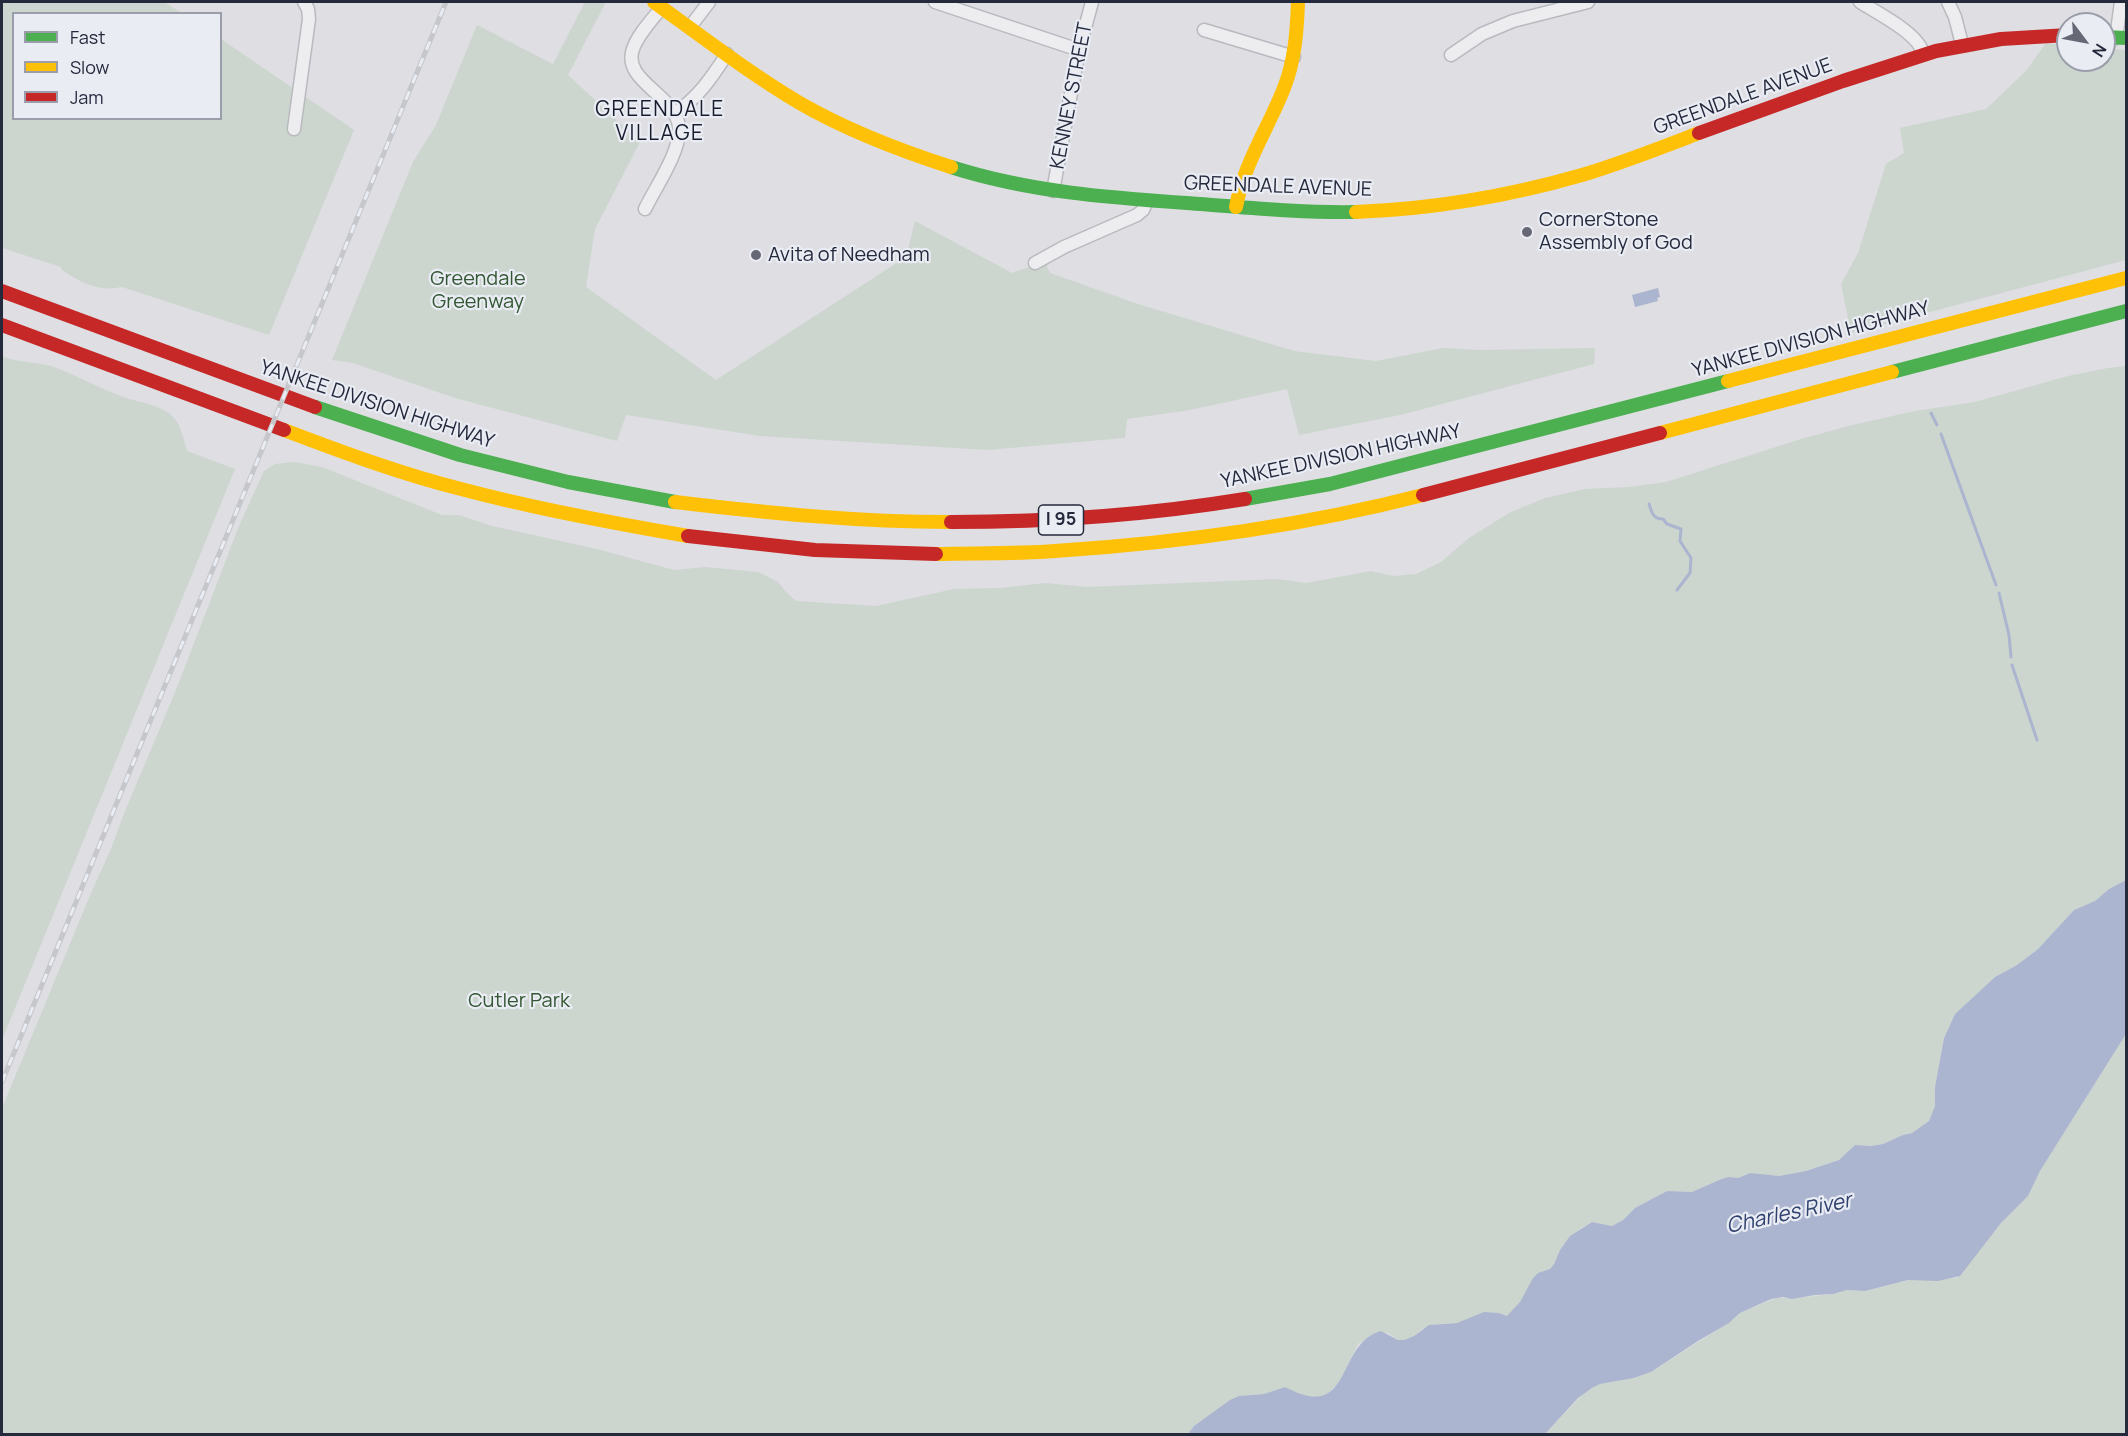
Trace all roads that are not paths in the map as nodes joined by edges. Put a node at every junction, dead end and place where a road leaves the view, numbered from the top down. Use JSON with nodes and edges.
{"nodes":[{"id":1,"x":304,"y":2,"type":"edge"},
{"id":2,"x":709,"y":2,"type":"edge"},
{"id":3,"x":935,"y":2,"type":"edge"},
{"id":4,"x":1092,"y":2,"type":"edge"},
{"id":5,"x":1298,"y":2,"type":"edge"},
{"id":6,"x":1588,"y":2,"type":"edge"},
{"id":7,"x":1860,"y":2,"type":"edge"},
{"id":8,"x":1948,"y":2,"type":"edge"},
{"id":9,"x":2121,"y":2,"type":"edge"},
{"id":10,"x":658,"y":4,"type":"edge"},
{"id":11,"x":690,"y":27,"type":"junction"},
{"id":12,"x":1204,"y":30,"type":"dead end"},
{"id":13,"x":2056,"y":35,"type":"edge"},
{"id":14,"x":2116,"y":38,"type":"edge"},
{"id":15,"x":1962,"y":44,"type":"junction"},
{"id":16,"x":1079,"y":50,"type":"junction"},
{"id":17,"x":727,"y":54,"type":"junction"},
{"id":18,"x":1923,"y":54,"type":"junction"},
{"id":19,"x":1451,"y":55,"type":"dead end"},
{"id":20,"x":1294,"y":57,"type":"junction"},
{"id":21,"x":675,"y":113,"type":"junction"},
{"id":22,"x":294,"y":129,"type":"dead end"},
{"id":23,"x":1053,"y":191,"type":"junction"},
{"id":24,"x":1147,"y":201,"type":"junction"},
{"id":25,"x":1236,"y":207,"type":"junction"},
{"id":26,"x":645,"y":209,"type":"dead end"},
{"id":27,"x":1035,"y":263,"type":"dead end"},
{"id":28,"x":2127,"y":278,"type":"edge"},
{"id":29,"x":2,"y":291,"type":"edge"},
{"id":30,"x":2127,"y":311,"type":"edge"},
{"id":31,"x":2,"y":325,"type":"edge"}],
"edges":[{"from":1,"to":22,"type":"street"},
{"from":2,"to":11,"type":"street"},
{"from":3,"to":16,"type":"street"},
{"from":4,"to":16,"type":"street","name":"KENNEY STREET"},
{"from":5,"to":20,"type":"main road"},
{"from":6,"to":19,"type":"street"},
{"from":7,"to":18,"type":"street"},
{"from":8,"to":15,"type":"street"},
{"from":9,"to":14,"type":"street"},
{"from":10,"to":11,"type":"main road","name":"GREENDALE AVENUE"},
{"from":10,"to":21,"type":"street"},
{"from":11,"to":17,"type":"main road","name":"GREENDALE AVENUE"},
{"from":12,"to":20,"type":"street"},
{"from":13,"to":15,"type":"main road","name":"GREENDALE AVENUE"},
{"from":15,"to":18,"type":"main road","name":"GREENDALE AVENUE"},
{"from":16,"to":23,"type":"street","name":"KENNEY STREET"},
{"from":17,"to":21,"type":"street"},
{"from":17,"to":23,"type":"main road","name":"GREENDALE AVENUE"},
{"from":18,"to":25,"type":"main road","name":"GREENDALE AVENUE"},
{"from":20,"to":25,"type":"main road"},
{"from":21,"to":26,"type":"street"},
{"from":23,"to":24,"type":"main road","name":"GREENDALE AVENUE"},
{"from":24,"to":25,"type":"main road","name":"GREENDALE AVENUE"},
{"from":24,"to":27,"type":"street"},
{"from":28,"to":29,"type":"main road","name":"YANKEE DIVISION HIGHWAY","number":"I 95"},
{"from":30,"to":31,"type":"main road","number":"I 95"}]}
